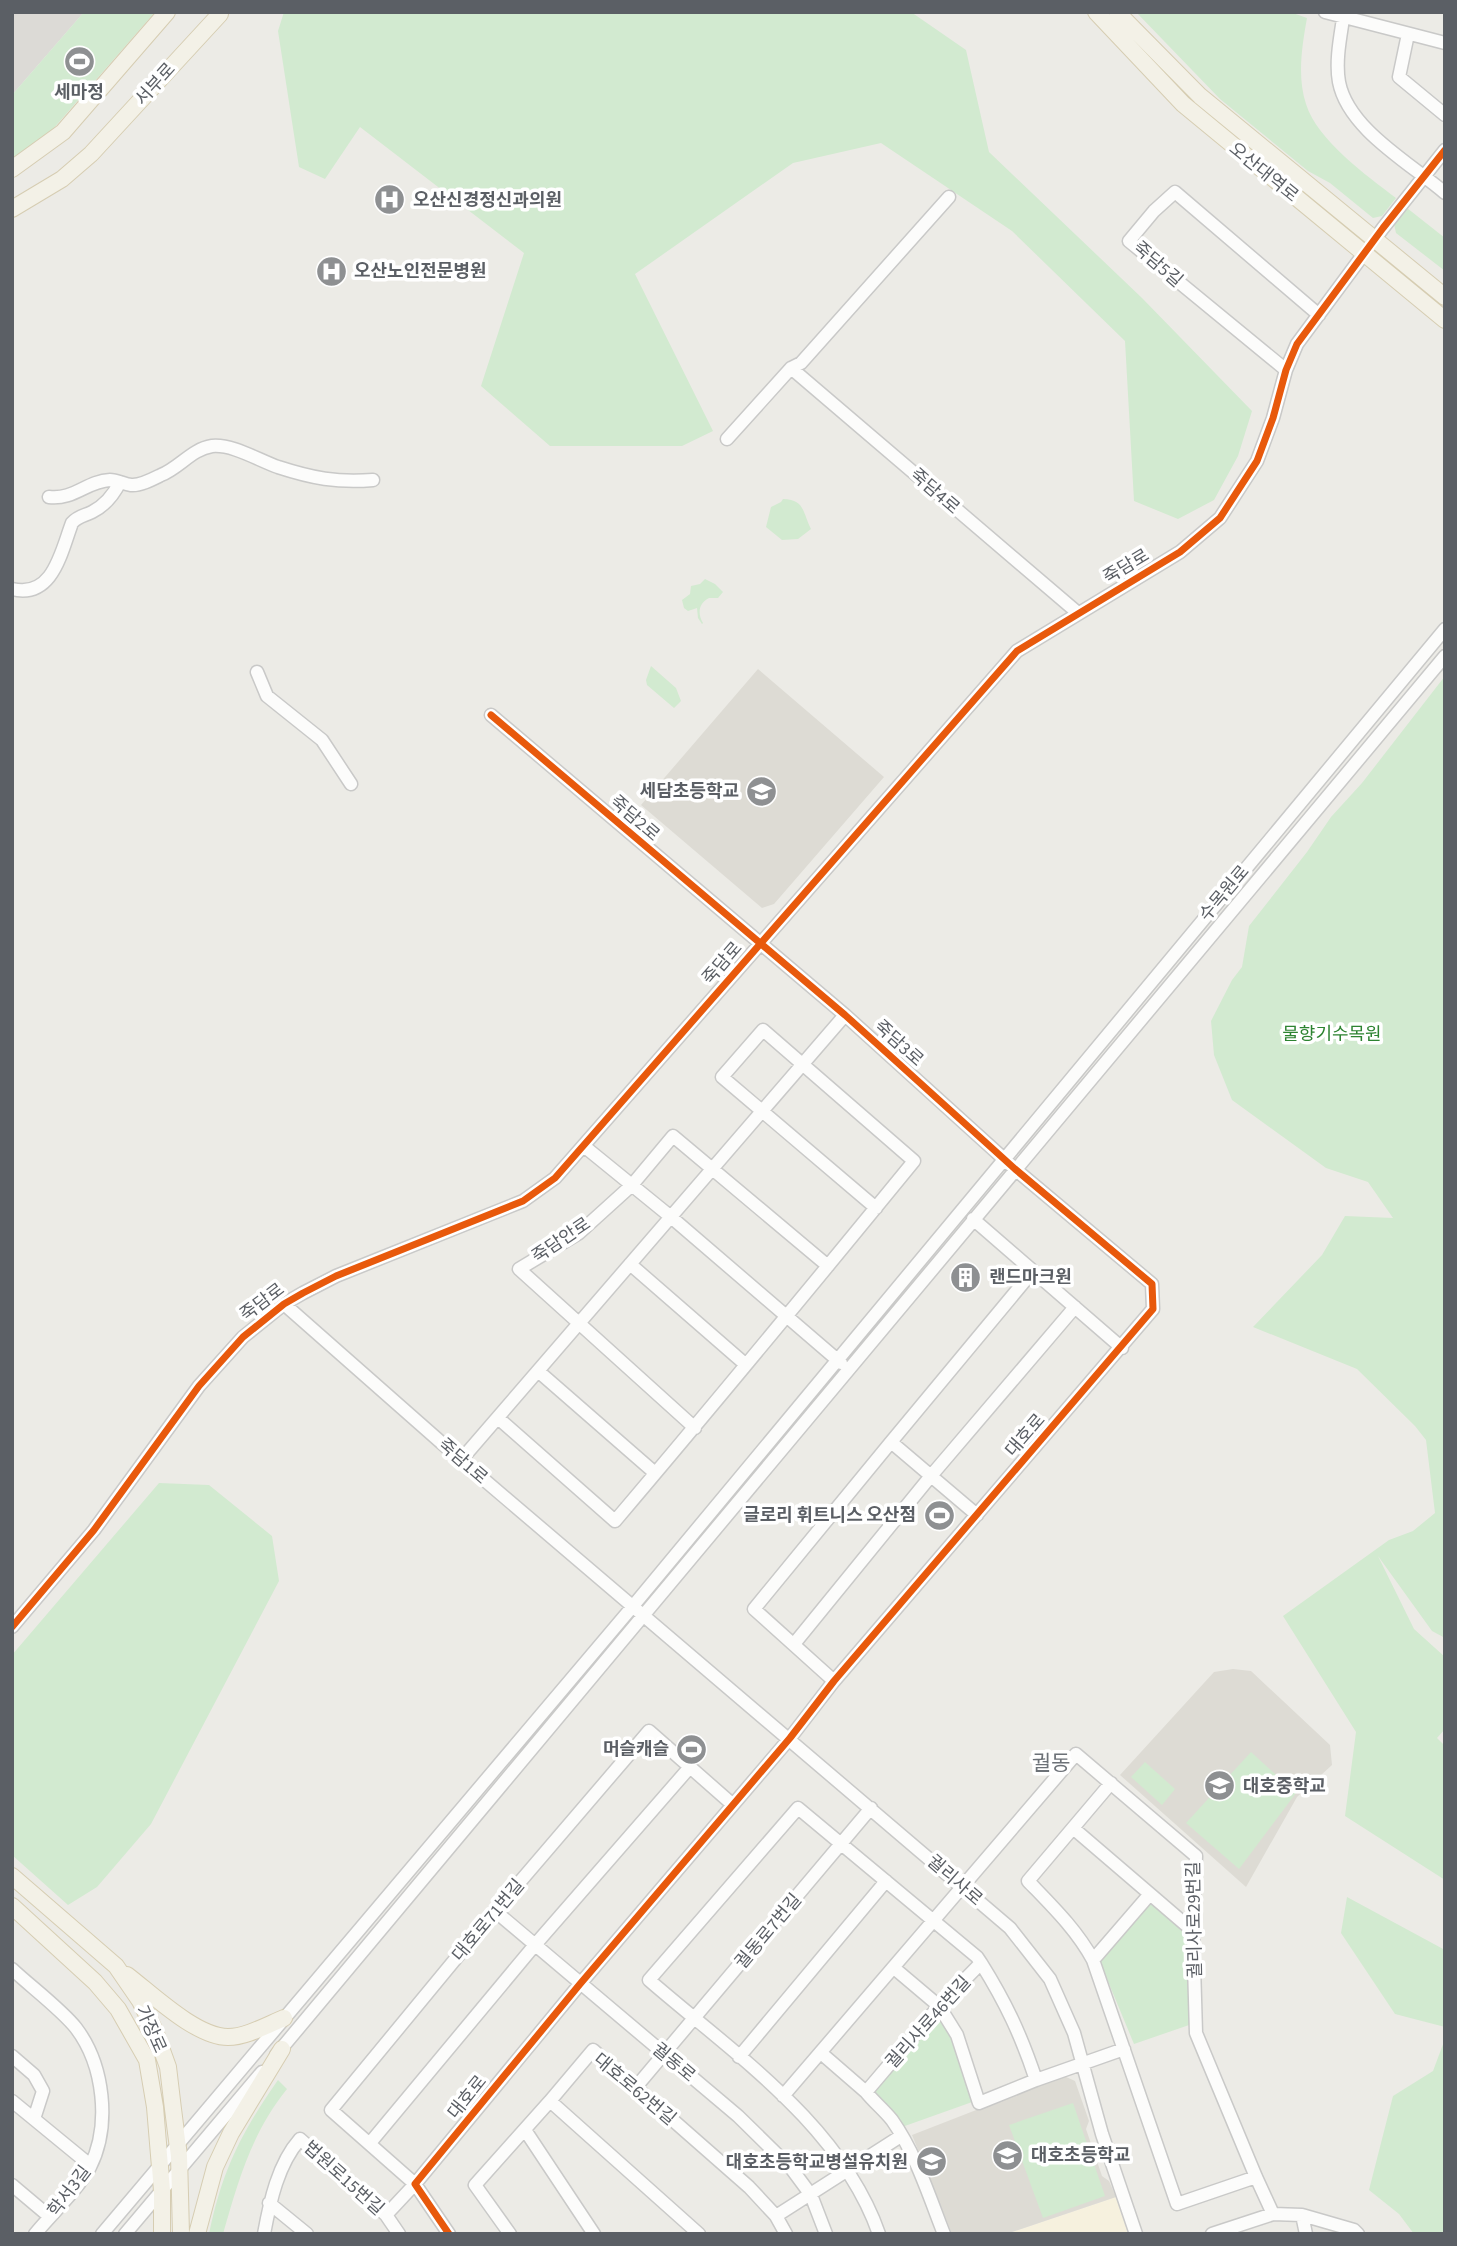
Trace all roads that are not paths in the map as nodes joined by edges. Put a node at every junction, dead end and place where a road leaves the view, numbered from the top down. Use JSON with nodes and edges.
{"nodes":[{"id":1,"x":167,"y":12,"type":"edge"},
{"id":2,"x":1096,"y":12,"type":"edge"},
{"id":3,"x":1117,"y":12,"type":"edge"},
{"id":4,"x":1325,"y":12,"type":"edge"},
{"id":5,"x":220,"y":14,"type":"edge"},
{"id":6,"x":1343,"y":15,"type":"edge"},
{"id":7,"x":1408,"y":34,"type":"junction"},
{"id":8,"x":1445,"y":43,"type":"edge"},
{"id":9,"x":1445,"y":115,"type":"edge"},
{"id":10,"x":1445,"y":150,"type":"edge"},
{"id":11,"x":12,"y":169,"type":"edge"},
{"id":12,"x":1424,"y":176,"type":"junction"},
{"id":13,"x":1445,"y":193,"type":"edge"},
{"id":14,"x":948,"y":197,"type":"dead end"},
{"id":15,"x":12,"y":209,"type":"edge"},
{"id":16,"x":1375,"y":239,"type":"junction"},
{"id":17,"x":1364,"y":254,"type":"junction"},
{"id":18,"x":1445,"y":297,"type":"edge"},
{"id":19,"x":1319,"y":314,"type":"junction"},
{"id":20,"x":1445,"y":320,"type":"edge"},
{"id":21,"x":791,"y":368,"type":"junction"},
{"id":22,"x":1286,"y":370,"type":"junction"},
{"id":23,"x":727,"y":439,"type":"dead end"},
{"id":24,"x":373,"y":480,"type":"dead end"},
{"id":25,"x":120,"y":482,"type":"junction"},
{"id":26,"x":49,"y":497,"type":"dead end"},
{"id":27,"x":12,"y":589,"type":"edge"},
{"id":28,"x":1078,"y":613,"type":"junction"},
{"id":29,"x":1445,"y":629,"type":"edge"},
{"id":30,"x":1445,"y":656,"type":"edge"},
{"id":31,"x":257,"y":672,"type":"dead end"},
{"id":32,"x":491,"y":715,"type":"dead end"},
{"id":33,"x":351,"y":784,"type":"dead end"},
{"id":34,"x":759,"y":944,"type":"junction"},
{"id":35,"x":845,"y":1015,"type":"junction"},
{"id":36,"x":802,"y":1064,"type":"junction"},
{"id":37,"x":762,"y":1111,"type":"junction"},
{"id":38,"x":585,"y":1146,"type":"junction"},
{"id":39,"x":1003,"y":1158,"type":"junction"},
{"id":40,"x":713,"y":1168,"type":"junction"},
{"id":41,"x":1015,"y":1169,"type":"junction"},
{"id":42,"x":632,"y":1185,"type":"junction"},
{"id":43,"x":876,"y":1208,"type":"junction"},
{"id":44,"x":671,"y":1217,"type":"junction"},
{"id":45,"x":973,"y":1219,"type":"junction"},
{"id":46,"x":630,"y":1264,"type":"junction"},
{"id":47,"x":828,"y":1266,"type":"junction"},
{"id":48,"x":1033,"y":1270,"type":"junction"},
{"id":49,"x":284,"y":1304,"type":"junction"},
{"id":50,"x":1075,"y":1307,"type":"junction"},
{"id":51,"x":787,"y":1316,"type":"junction"},
{"id":52,"x":578,"y":1324,"type":"junction"},
{"id":53,"x":1122,"y":1348,"type":"junction"},
{"id":54,"x":837,"y":1359,"type":"junction"},
{"id":55,"x":745,"y":1364,"type":"junction"},
{"id":56,"x":849,"y":1370,"type":"junction"},
{"id":57,"x":538,"y":1371,"type":"junction"},
{"id":58,"x":498,"y":1418,"type":"junction"},
{"id":59,"x":695,"y":1428,"type":"junction"},
{"id":60,"x":891,"y":1442,"type":"junction"},
{"id":61,"x":461,"y":1460,"type":"junction"},
{"id":62,"x":655,"y":1473,"type":"junction"},
{"id":63,"x":930,"y":1477,"type":"junction"},
{"id":64,"x":977,"y":1516,"type":"junction"},
{"id":65,"x":633,"y":1606,"type":"junction"},
{"id":66,"x":645,"y":1615,"type":"junction"},
{"id":67,"x":12,"y":1627,"type":"edge"},
{"id":68,"x":794,"y":1644,"type":"junction"},
{"id":69,"x":834,"y":1681,"type":"junction"},
{"id":70,"x":790,"y":1738,"type":"junction"},
{"id":71,"x":690,"y":1767,"type":"junction"},
{"id":72,"x":1111,"y":1783,"type":"junction"},
{"id":73,"x":732,"y":1804,"type":"junction"},
{"id":74,"x":871,"y":1808,"type":"junction"},
{"id":75,"x":1073,"y":1828,"type":"junction"},
{"id":76,"x":842,"y":1844,"type":"junction"},
{"id":77,"x":12,"y":1876,"type":"edge"},
{"id":78,"x":886,"y":1881,"type":"junction"},
{"id":79,"x":963,"y":1886,"type":"junction"},
{"id":80,"x":1150,"y":1894,"type":"junction"},
{"id":81,"x":12,"y":1906,"type":"edge"},
{"id":82,"x":495,"y":1911,"type":"junction"},
{"id":83,"x":934,"y":1920,"type":"junction"},
{"id":84,"x":1193,"y":1931,"type":"junction"},
{"id":85,"x":534,"y":1946,"type":"junction"},
{"id":86,"x":1093,"y":1960,"type":"junction"},
{"id":87,"x":981,"y":1963,"type":"junction"},
{"id":88,"x":116,"y":1966,"type":"junction"},
{"id":89,"x":894,"y":1968,"type":"junction"},
{"id":90,"x":12,"y":1969,"type":"edge"},
{"id":91,"x":580,"y":1984,"type":"junction"},
{"id":92,"x":939,"y":2006,"type":"junction"},
{"id":93,"x":284,"y":2018,"type":"junction"},
{"id":94,"x":695,"y":2020,"type":"junction"},
{"id":95,"x":282,"y":2049,"type":"junction"},
{"id":96,"x":1124,"y":2049,"type":"junction"},
{"id":97,"x":821,"y":2053,"type":"junction"},
{"id":98,"x":665,"y":2054,"type":"junction"},
{"id":99,"x":12,"y":2056,"type":"edge"},
{"id":100,"x":739,"y":2057,"type":"junction"},
{"id":101,"x":1082,"y":2065,"type":"junction"},
{"id":102,"x":1035,"y":2080,"type":"junction"},
{"id":103,"x":636,"y":2087,"type":"junction"},
{"id":104,"x":866,"y":2092,"type":"junction"},
{"id":105,"x":783,"y":2096,"type":"junction"},
{"id":106,"x":12,"y":2101,"type":"edge"},
{"id":107,"x":550,"y":2101,"type":"junction"},
{"id":108,"x":34,"y":2119,"type":"junction"},
{"id":109,"x":525,"y":2130,"type":"junction"},
{"id":110,"x":901,"y":2136,"type":"junction"},
{"id":111,"x":370,"y":2143,"type":"junction"},
{"id":112,"x":177,"y":2145,"type":"junction"},
{"id":113,"x":90,"y":2165,"type":"junction"},
{"id":114,"x":158,"y":2167,"type":"junction"},
{"id":115,"x":179,"y":2170,"type":"junction"},
{"id":116,"x":848,"y":2170,"type":"junction"},
{"id":117,"x":1256,"y":2177,"type":"junction"},
{"id":118,"x":415,"y":2184,"type":"junction"},
{"id":119,"x":12,"y":2185,"type":"edge"},
{"id":120,"x":162,"y":2191,"type":"junction"},
{"id":121,"x":811,"y":2195,"type":"junction"},
{"id":122,"x":269,"y":2203,"type":"junction"},
{"id":123,"x":1273,"y":2214,"type":"junction"},
{"id":124,"x":1302,"y":2215,"type":"junction"},
{"id":125,"x":387,"y":2216,"type":"junction"},
{"id":126,"x":776,"y":2216,"type":"junction"},
{"id":127,"x":50,"y":2217,"type":"junction"},
{"id":128,"x":1215,"y":2233,"type":"edge"},
{"id":129,"x":35,"y":2234,"type":"edge"},
{"id":130,"x":102,"y":2234,"type":"edge"},
{"id":131,"x":125,"y":2234,"type":"edge"},
{"id":132,"x":162,"y":2234,"type":"edge"},
{"id":133,"x":181,"y":2234,"type":"edge"},
{"id":134,"x":197,"y":2234,"type":"edge"},
{"id":135,"x":264,"y":2234,"type":"edge"},
{"id":136,"x":307,"y":2234,"type":"edge"},
{"id":137,"x":399,"y":2234,"type":"edge"},
{"id":138,"x":449,"y":2234,"type":"edge"},
{"id":139,"x":510,"y":2234,"type":"edge"},
{"id":140,"x":594,"y":2234,"type":"edge"},
{"id":141,"x":699,"y":2234,"type":"edge"},
{"id":142,"x":786,"y":2234,"type":"edge"},
{"id":143,"x":826,"y":2234,"type":"edge"},
{"id":144,"x":879,"y":2234,"type":"edge"},
{"id":145,"x":944,"y":2234,"type":"edge"},
{"id":146,"x":1136,"y":2234,"type":"edge"},
{"id":147,"x":1306,"y":2234,"type":"edge"},
{"id":148,"x":1358,"y":2234,"type":"edge"}],
"edges":[{"from":1,"to":11,"type":"main road"},
{"from":2,"to":17,"type":"main road","name":"오산대역로"},
{"from":3,"to":16,"type":"main road","name":"오산대역로"},
{"from":4,"to":6,"type":"street"},
{"from":5,"to":15,"type":"main road","name":"서부로"},
{"from":6,"to":7,"type":"street"},
{"from":6,"to":12,"type":"street"},
{"from":7,"to":8,"type":"street"},
{"from":7,"to":9,"type":"street"},
{"from":10,"to":12,"type":"street","name":"죽담로"},
{"from":12,"to":13,"type":"street"},
{"from":12,"to":16,"type":"street","name":"죽담로"},
{"from":14,"to":21,"type":"street"},
{"from":16,"to":17,"type":"street","name":"죽담로"},
{"from":16,"to":18,"type":"main road","name":"오산대역로"},
{"from":17,"to":19,"type":"street","name":"죽담로"},
{"from":17,"to":20,"type":"main road","name":"오산대역로"},
{"from":19,"to":22,"type":"street","name":"죽담로"},
{"from":19,"to":22,"type":"street","name":"죽담5길"},
{"from":21,"to":23,"type":"street"},
{"from":21,"to":28,"type":"street","name":"죽담4로"},
{"from":22,"to":28,"type":"street","name":"죽담로"},
{"from":24,"to":25,"type":"street"},
{"from":25,"to":26,"type":"street"},
{"from":25,"to":27,"type":"street"},
{"from":28,"to":34,"type":"street","name":"죽담로"},
{"from":29,"to":39,"type":"street","name":"수목원로"},
{"from":30,"to":41,"type":"street","name":"수목원로"},
{"from":31,"to":33,"type":"street"},
{"from":32,"to":34,"type":"street","name":"죽담2로"},
{"from":34,"to":35,"type":"street","name":"죽담3로"},
{"from":34,"to":38,"type":"street","name":"죽담로"},
{"from":35,"to":36,"type":"street"},
{"from":35,"to":39,"type":"street","name":"죽담3로"},
{"from":36,"to":37,"type":"street"},
{"from":36,"to":37,"type":"street"},
{"from":36,"to":43,"type":"street"},
{"from":37,"to":40,"type":"street"},
{"from":37,"to":43,"type":"street"},
{"from":38,"to":42,"type":"street"},
{"from":38,"to":49,"type":"street","name":"죽담로"},
{"from":39,"to":41,"type":"street","name":"죽담3로"},
{"from":39,"to":54,"type":"street","name":"수목원로"},
{"from":40,"to":42,"type":"street","name":"죽담안로"},
{"from":40,"to":44,"type":"street"},
{"from":40,"to":47,"type":"street","name":"죽담안로"},
{"from":41,"to":45,"type":"street","name":"수목원로"},
{"from":41,"to":53,"type":"street","name":"대호로"},
{"from":42,"to":44,"type":"street"},
{"from":42,"to":52,"type":"street","name":"죽담안로"},
{"from":43,"to":47,"type":"street"},
{"from":44,"to":46,"type":"street"},
{"from":44,"to":51,"type":"street"},
{"from":45,"to":48,"type":"street"},
{"from":45,"to":56,"type":"street","name":"수목원로"},
{"from":46,"to":52,"type":"street"},
{"from":46,"to":55,"type":"street"},
{"from":47,"to":51,"type":"street"},
{"from":48,"to":50,"type":"street"},
{"from":48,"to":60,"type":"street"},
{"from":49,"to":61,"type":"street","name":"죽담1로"},
{"from":49,"to":67,"type":"street","name":"죽담로"},
{"from":50,"to":53,"type":"street"},
{"from":50,"to":63,"type":"street"},
{"from":51,"to":54,"type":"street"},
{"from":51,"to":55,"type":"street"},
{"from":52,"to":57,"type":"street"},
{"from":52,"to":59,"type":"street","name":"죽담안로"},
{"from":53,"to":64,"type":"street","name":"대호로"},
{"from":54,"to":56,"type":"street"},
{"from":54,"to":65,"type":"street","name":"수목원로"},
{"from":55,"to":59,"type":"street"},
{"from":56,"to":66,"type":"street","name":"수목원로"},
{"from":57,"to":58,"type":"street"},
{"from":57,"to":62,"type":"street"},
{"from":58,"to":61,"type":"street"},
{"from":58,"to":62,"type":"street"},
{"from":59,"to":62,"type":"street"},
{"from":60,"to":63,"type":"street"},
{"from":60,"to":68,"type":"street"},
{"from":61,"to":65,"type":"street","name":"죽담1로"},
{"from":63,"to":64,"type":"street"},
{"from":63,"to":68,"type":"street"},
{"from":64,"to":69,"type":"street","name":"대호로"},
{"from":65,"to":66,"type":"street","name":"죽담1로"},
{"from":65,"to":93,"type":"street","name":"수목원로"},
{"from":66,"to":70,"type":"street","name":"궐리사로"},
{"from":66,"to":95,"type":"street","name":"수목원로"},
{"from":68,"to":69,"type":"street"},
{"from":69,"to":70,"type":"street","name":"대호로"},
{"from":70,"to":73,"type":"street","name":"대호로"},
{"from":70,"to":74,"type":"street","name":"궐리사로"},
{"from":71,"to":73,"type":"street","name":"대호로71번길"},
{"from":71,"to":82,"type":"street","name":"대호로71번길"},
{"from":71,"to":85,"type":"street"},
{"from":72,"to":75,"type":"street"},
{"from":72,"to":79,"type":"street","name":"궐리사로29번길"},
{"from":72,"to":84,"type":"street","name":"궐리사로29번길"},
{"from":73,"to":91,"type":"street","name":"대호로"},
{"from":74,"to":76,"type":"street","name":"궐동로7번길"},
{"from":74,"to":79,"type":"street","name":"궐리사로"},
{"from":75,"to":80,"type":"street"},
{"from":75,"to":86,"type":"street"},
{"from":76,"to":78,"type":"street"},
{"from":76,"to":94,"type":"street","name":"궐동로7번길"},
{"from":76,"to":94,"type":"street"},
{"from":77,"to":88,"type":"main road","name":"가장로"},
{"from":78,"to":83,"type":"street"},
{"from":78,"to":100,"type":"street"},
{"from":79,"to":83,"type":"street"},
{"from":79,"to":101,"type":"street","name":"궐리사로"},
{"from":80,"to":84,"type":"street"},
{"from":80,"to":86,"type":"street"},
{"from":81,"to":114,"type":"main road","name":"가장로"},
{"from":82,"to":85,"type":"street","name":"궐동로"},
{"from":82,"to":111,"type":"street","name":"대호로71번길"},
{"from":83,"to":87,"type":"street"},
{"from":83,"to":89,"type":"street"},
{"from":84,"to":117,"type":"street","name":"궐리사로29번길"},
{"from":85,"to":91,"type":"street","name":"궐동로"},
{"from":85,"to":111,"type":"street"},
{"from":86,"to":96,"type":"street"},
{"from":87,"to":92,"type":"street","name":"궐리사로46번길"},
{"from":87,"to":102,"type":"street","name":"궐리사로46번길"},
{"from":88,"to":93,"type":"main road"},
{"from":88,"to":112,"type":"main road","name":"가장로"},
{"from":89,"to":92,"type":"street"},
{"from":89,"to":97,"type":"street"},
{"from":90,"to":113,"type":"street","name":"학서3길"},
{"from":91,"to":98,"type":"street","name":"궐동로"},
{"from":91,"to":118,"type":"street","name":"대호로"},
{"from":92,"to":102,"type":"street"},
{"from":92,"to":104,"type":"street","name":"궐리사로46번길"},
{"from":93,"to":112,"type":"street","name":"수목원로"},
{"from":94,"to":98,"type":"street","name":"궐동로7번길"},
{"from":94,"to":100,"type":"street"},
{"from":95,"to":115,"type":"street","name":"수목원로"},
{"from":95,"to":134,"type":"main road"},
{"from":96,"to":101,"type":"street"},
{"from":96,"to":117,"type":"street"},
{"from":97,"to":104,"type":"street"},
{"from":97,"to":105,"type":"street"},
{"from":98,"to":103,"type":"street","name":"궐동로7번길"},
{"from":98,"to":121,"type":"street","name":"궐동로"},
{"from":99,"to":108,"type":"street"},
{"from":100,"to":105,"type":"street"},
{"from":101,"to":102,"type":"street"},
{"from":101,"to":146,"type":"street","name":"궐리사로"},
{"from":103,"to":107,"type":"street","name":"대호로62번길"},
{"from":103,"to":126,"type":"street","name":"대호로62번길"},
{"from":104,"to":110,"type":"street"},
{"from":105,"to":116,"type":"street"},
{"from":106,"to":108,"type":"street"},
{"from":107,"to":109,"type":"street","name":"대호로62번길"},
{"from":107,"to":141,"type":"street"},
{"from":108,"to":113,"type":"street"},
{"from":109,"to":139,"type":"street","name":"대호로62번길"},
{"from":109,"to":140,"type":"street"},
{"from":110,"to":116,"type":"street"},
{"from":110,"to":145,"type":"street"},
{"from":111,"to":118,"type":"street","name":"대호로71번길"},
{"from":112,"to":114,"type":"street","name":"수목원로"},
{"from":112,"to":115,"type":"main road","name":"가장로"},
{"from":113,"to":127,"type":"street","name":"학서3길"},
{"from":114,"to":120,"type":"main road","name":"가장로"},
{"from":114,"to":130,"type":"street"},
{"from":115,"to":120,"type":"street"},
{"from":115,"to":133,"type":"main road","name":"가장로"},
{"from":116,"to":121,"type":"street"},
{"from":116,"to":144,"type":"street"},
{"from":117,"to":123,"type":"street","name":"궐리사로29번길"},
{"from":118,"to":125,"type":"street","name":"대호로"},
{"from":118,"to":138,"type":"street"},
{"from":119,"to":127,"type":"street"},
{"from":120,"to":131,"type":"street"},
{"from":120,"to":132,"type":"main road","name":"가장로"},
{"from":121,"to":126,"type":"street"},
{"from":121,"to":143,"type":"street","name":"궐동로"},
{"from":122,"to":125,"type":"street","name":"법원로15번길"},
{"from":122,"to":135,"type":"street","name":"법원로15번길"},
{"from":122,"to":136,"type":"street"},
{"from":123,"to":124,"type":"street"},
{"from":123,"to":128,"type":"street"},
{"from":124,"to":147,"type":"street"},
{"from":124,"to":148,"type":"street"},
{"from":125,"to":137,"type":"street","name":"법원로15번길"},
{"from":126,"to":142,"type":"street","name":"대호로62번길"},
{"from":127,"to":129,"type":"street","name":"학서3길"}]}
